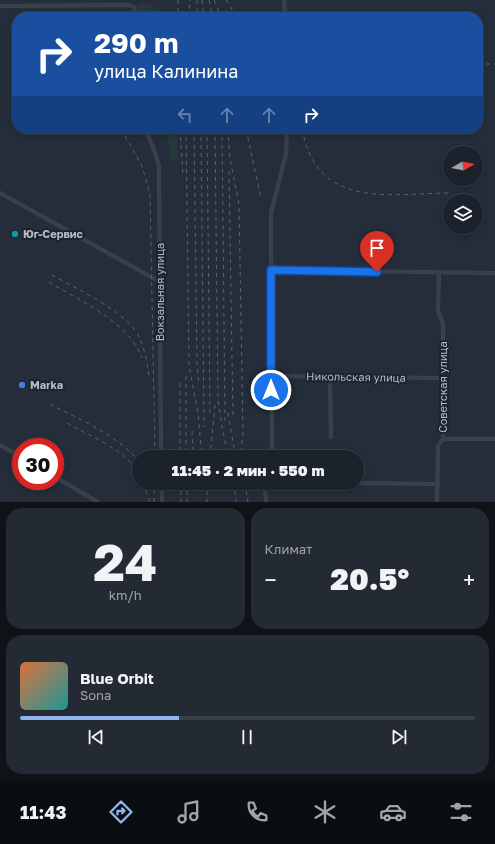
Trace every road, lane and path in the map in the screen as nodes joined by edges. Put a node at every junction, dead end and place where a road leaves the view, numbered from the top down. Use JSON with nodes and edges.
{"nodes":[{"id":1,"x":105,"y":0,"type":"edge"},
{"id":2,"x":284,"y":0,"type":"edge"},
{"id":3,"x":106,"y":5,"type":"junction"},
{"id":4,"x":0,"y":6,"type":"edge"},
{"id":5,"x":135,"y":12,"type":"edge"},
{"id":6,"x":284,"y":12,"type":"edge"},
{"id":7,"x":147,"y":134,"type":"edge"},
{"id":8,"x":287,"y":134,"type":"edge"},
{"id":9,"x":0,"y":192,"type":"edge"},
{"id":10,"x":271,"y":270,"type":"junction"},
{"id":11,"x":439,"y":272,"type":"junction"},
{"id":12,"x":495,"y":273,"type":"edge"},
{"id":13,"x":160,"y":282,"type":"junction"},
{"id":14,"x":270,"y":376,"type":"junction"},
{"id":15,"x":330,"y":378,"type":"junction"},
{"id":16,"x":442,"y":378,"type":"junction"},
{"id":17,"x":331,"y":437,"type":"dead end"},
{"id":18,"x":495,"y":439,"type":"edge"},
{"id":19,"x":443,"y":440,"type":"junction"},
{"id":20,"x":0,"y":445,"type":"edge"},
{"id":21,"x":161,"y":450,"type":"edge"},
{"id":22,"x":272,"y":450,"type":"edge"},
{"id":23,"x":12,"y":452,"type":"edge"},
{"id":24,"x":64,"y":482,"type":"edge"},
{"id":25,"x":364,"y":483,"type":"edge"},
{"id":26,"x":438,"y":484,"type":"junction"},
{"id":27,"x":162,"y":490,"type":"edge"},
{"id":28,"x":265,"y":490,"type":"edge"},
{"id":29,"x":98,"y":502,"type":"edge"},
{"id":30,"x":162,"y":502,"type":"edge"},
{"id":31,"x":266,"y":502,"type":"edge"},
{"id":32,"x":437,"y":502,"type":"edge"}],
"edges":[{"from":1,"to":3,"type":"street"},
{"from":2,"to":6,"type":"street"},
{"from":3,"to":4,"type":"street"},
{"from":3,"to":5,"type":"street"},
{"from":7,"to":13,"type":"street","name":"Вокзальная улица"},
{"from":8,"to":10,"type":"street"},
{"from":9,"to":13,"type":"street"},
{"from":10,"to":11,"type":"street"},
{"from":10,"to":14,"type":"street"},
{"from":11,"to":12,"type":"street"},
{"from":11,"to":16,"type":"street","name":"Советская улица"},
{"from":13,"to":21,"type":"street","name":"Вокзальная улица"},
{"from":14,"to":15,"type":"street","name":"Никольская улица"},
{"from":14,"to":22,"type":"street"},
{"from":15,"to":16,"type":"street","name":"Никольская улица"},
{"from":15,"to":17,"type":"street"},
{"from":16,"to":19,"type":"street","name":"Советская улица"},
{"from":18,"to":19,"type":"street"},
{"from":19,"to":26,"type":"street","name":"Советская улица"},
{"from":20,"to":23,"type":"street"},
{"from":24,"to":29,"type":"street"},
{"from":25,"to":26,"type":"street"},
{"from":26,"to":32,"type":"street","name":"Советская улица"},
{"from":27,"to":30,"type":"street"},
{"from":28,"to":31,"type":"street"}]}
